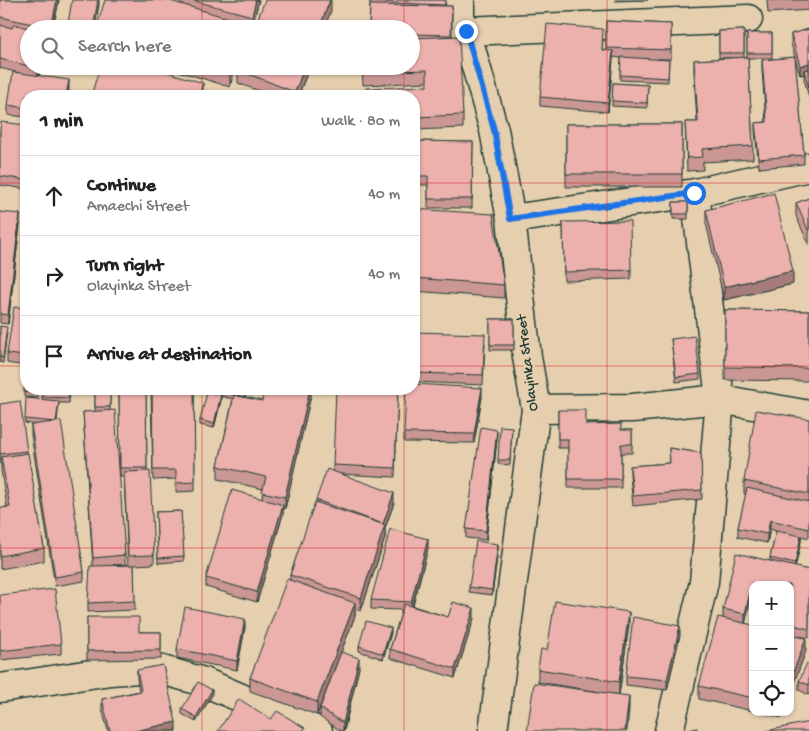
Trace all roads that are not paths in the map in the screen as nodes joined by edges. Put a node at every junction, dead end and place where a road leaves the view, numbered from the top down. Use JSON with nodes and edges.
{"nodes":[{"id":1,"x":462,"y":16,"type":"edge"},
{"id":2,"x":748,"y":19,"type":"dead end"},
{"id":3,"x":809,"y":167,"type":"edge"},
{"id":4,"x":694,"y":193,"type":"junction"},
{"id":5,"x":510,"y":219,"type":"junction"},
{"id":6,"x":720,"y":399,"type":"junction"},
{"id":7,"x":536,"y":409,"type":"junction"},
{"id":8,"x":809,"y":415,"type":"edge"},
{"id":9,"x":0,"y":688,"type":"edge"},
{"id":10,"x":318,"y":731,"type":"edge"},
{"id":11,"x":493,"y":731,"type":"edge"},
{"id":12,"x":669,"y":731,"type":"edge"}],
"edges":[{"from":1,"to":2,"type":"street"},
{"from":1,"to":5,"type":"street","name":"Olayinka Street"},
{"from":3,"to":4,"type":"street"},
{"from":4,"to":5,"type":"street"},
{"from":4,"to":6,"type":"street"},
{"from":5,"to":7,"type":"street","name":"Olayinka Street"},
{"from":6,"to":7,"type":"street"},
{"from":6,"to":8,"type":"street"},
{"from":6,"to":12,"type":"street"},
{"from":7,"to":11,"type":"street","name":"Olayinka Street"},
{"from":9,"to":10,"type":"street"}]}
